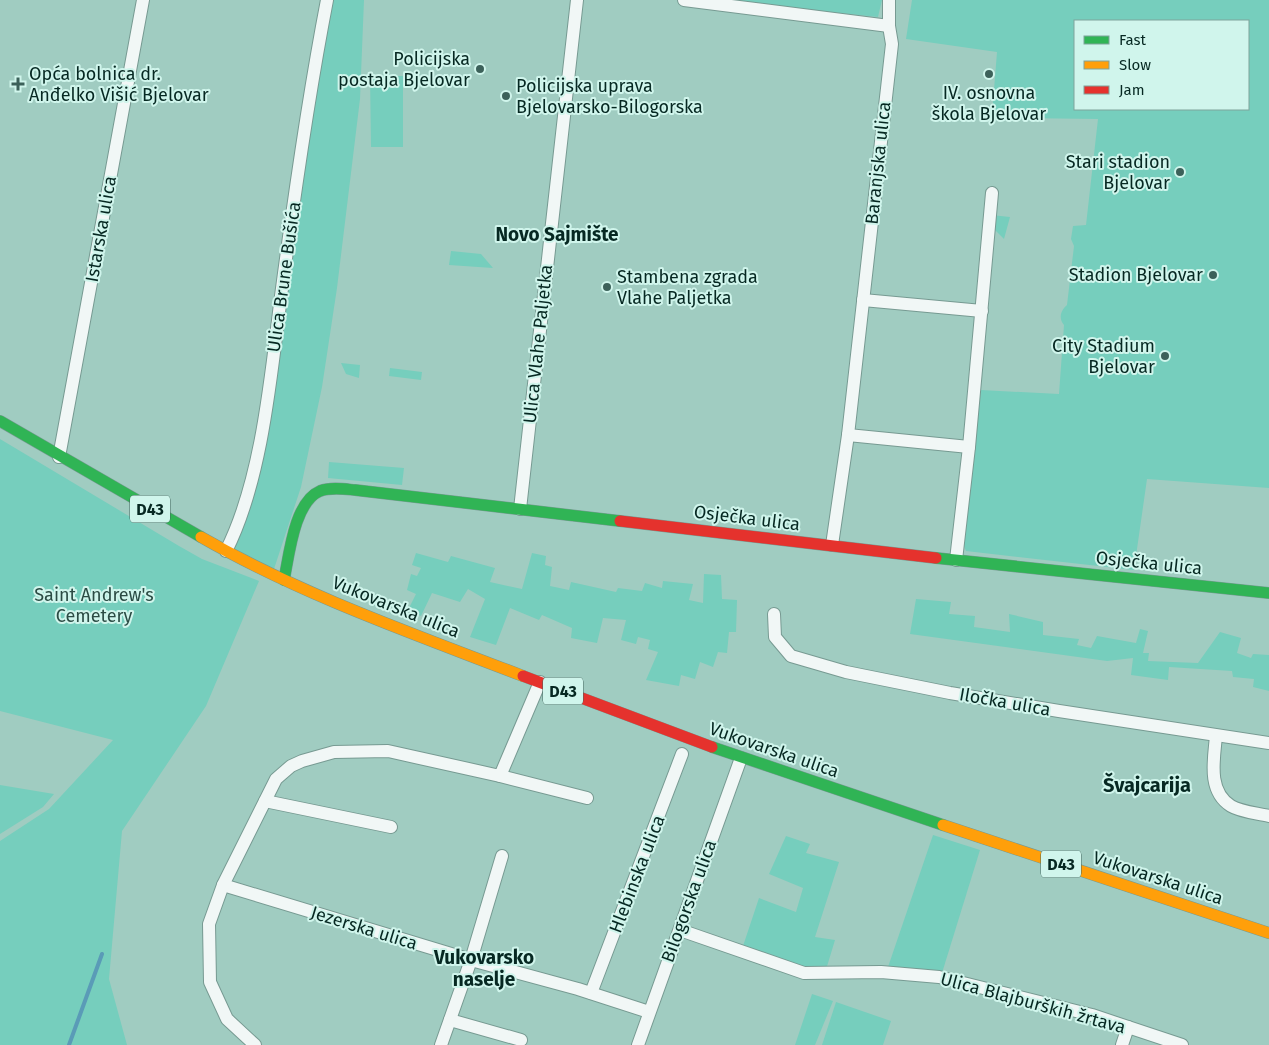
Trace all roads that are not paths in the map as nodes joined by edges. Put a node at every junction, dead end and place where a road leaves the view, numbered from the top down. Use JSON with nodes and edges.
{"nodes":[{"id":1,"x":142,"y":0,"type":"edge"},
{"id":2,"x":326,"y":0,"type":"edge"},
{"id":3,"x":577,"y":0,"type":"edge"},
{"id":4,"x":684,"y":0,"type":"edge"},
{"id":5,"x":689,"y":0,"type":"edge"},
{"id":6,"x":889,"y":0,"type":"edge"},
{"id":7,"x":889,"y":26,"type":"junction"},
{"id":8,"x":992,"y":193,"type":"dead end"},
{"id":9,"x":863,"y":300,"type":"junction"},
{"id":10,"x":982,"y":311,"type":"junction"},
{"id":11,"x":0,"y":421,"type":"edge"},
{"id":12,"x":848,"y":435,"type":"junction"},
{"id":13,"x":970,"y":447,"type":"junction"},
{"id":14,"x":59,"y":457,"type":"junction"},
{"id":15,"x":520,"y":509,"type":"junction"},
{"id":16,"x":832,"y":545,"type":"junction"},
{"id":17,"x":226,"y":551,"type":"junction"},
{"id":18,"x":956,"y":560,"type":"junction"},
{"id":19,"x":280,"y":578,"type":"junction"},
{"id":20,"x":1269,"y":593,"type":"edge"},
{"id":21,"x":774,"y":614,"type":"dead end"},
{"id":22,"x":540,"y":682,"type":"junction"},
{"id":23,"x":1216,"y":736,"type":"junction"},
{"id":24,"x":1269,"y":743,"type":"edge"},
{"id":25,"x":682,"y":754,"type":"dead end"},
{"id":26,"x":740,"y":758,"type":"junction"},
{"id":27,"x":500,"y":776,"type":"junction"},
{"id":28,"x":587,"y":798,"type":"dead end"},
{"id":29,"x":265,"y":801,"type":"junction"},
{"id":30,"x":1269,"y":816,"type":"edge"},
{"id":31,"x":391,"y":828,"type":"dead end"},
{"id":32,"x":502,"y":856,"type":"dead end"},
{"id":33,"x":223,"y":885,"type":"junction"},
{"id":34,"x":680,"y":930,"type":"junction"},
{"id":35,"x":1269,"y":933,"type":"edge"},
{"id":36,"x":471,"y":960,"type":"junction"},
{"id":37,"x":592,"y":993,"type":"junction"},
{"id":38,"x":649,"y":1012,"type":"junction"},
{"id":39,"x":450,"y":1020,"type":"junction"},
{"id":40,"x":1128,"y":1028,"type":"junction"},
{"id":41,"x":521,"y":1040,"type":"dead end"},
{"id":42,"x":255,"y":1045,"type":"edge"},
{"id":43,"x":441,"y":1045,"type":"edge"},
{"id":44,"x":638,"y":1045,"type":"edge"},
{"id":45,"x":1122,"y":1045,"type":"edge"},
{"id":46,"x":1182,"y":1045,"type":"edge"}],
"edges":[{"from":1,"to":14,"type":"street","name":"Istarska ulica"},
{"from":2,"to":17,"type":"street","name":"Ulica Brune Bušića"},
{"from":3,"to":15,"type":"street","name":"Ulica Vlahe Paljetka"},
{"from":4,"to":5,"type":"street"},
{"from":5,"to":7,"type":"street"},
{"from":6,"to":7,"type":"street","name":"Baranjska ulica"},
{"from":7,"to":9,"type":"street","name":"Baranjska ulica"},
{"from":8,"to":10,"type":"street"},
{"from":9,"to":10,"type":"street"},
{"from":9,"to":12,"type":"street","name":"Baranjska ulica"},
{"from":10,"to":13,"type":"street"},
{"from":11,"to":14,"type":"main road","number":"D43"},
{"from":12,"to":13,"type":"street"},
{"from":12,"to":16,"type":"street","name":"Baranjska ulica"},
{"from":13,"to":18,"type":"street"},
{"from":14,"to":17,"type":"main road","number":"D43"},
{"from":15,"to":16,"type":"main road","name":"Osječka ulica"},
{"from":15,"to":19,"type":"main road","name":"Osječka ulica"},
{"from":16,"to":18,"type":"main road","name":"Osječka ulica"},
{"from":17,"to":19,"type":"main road","number":"D43"},
{"from":18,"to":20,"type":"main road","name":"Osječka ulica"},
{"from":19,"to":22,"type":"main road","name":"Vukovarska ulica","number":"D43"},
{"from":21,"to":23,"type":"street","name":"Iločka ulica"},
{"from":22,"to":26,"type":"main road","name":"Vukovarska ulica","number":"D43"},
{"from":22,"to":27,"type":"street"},
{"from":23,"to":24,"type":"street","name":"Iločka ulica"},
{"from":23,"to":30,"type":"street"},
{"from":25,"to":37,"type":"street","name":"Hlebinska ulica"},
{"from":26,"to":34,"type":"street","name":"Bilogorska ulica"},
{"from":26,"to":35,"type":"main road","name":"Vukovarska ulica","number":"D43"},
{"from":27,"to":28,"type":"street"},
{"from":27,"to":29,"type":"street"},
{"from":29,"to":31,"type":"street"},
{"from":29,"to":33,"type":"street"},
{"from":32,"to":36,"type":"street"},
{"from":33,"to":36,"type":"street","name":"Jezerska ulica"},
{"from":33,"to":42,"type":"street"},
{"from":34,"to":38,"type":"street","name":"Bilogorska ulica"},
{"from":34,"to":40,"type":"street","name":"Ulica Blajburških žrtava"},
{"from":36,"to":37,"type":"street","name":"Jezerska ulica"},
{"from":36,"to":39,"type":"street"},
{"from":37,"to":38,"type":"street","name":"Jezerska ulica"},
{"from":38,"to":44,"type":"street","name":"Bilogorska ulica"},
{"from":39,"to":41,"type":"street"},
{"from":39,"to":43,"type":"street"},
{"from":40,"to":45,"type":"street"},
{"from":40,"to":46,"type":"street","name":"Ulica Blajburških žrtava"}]}
